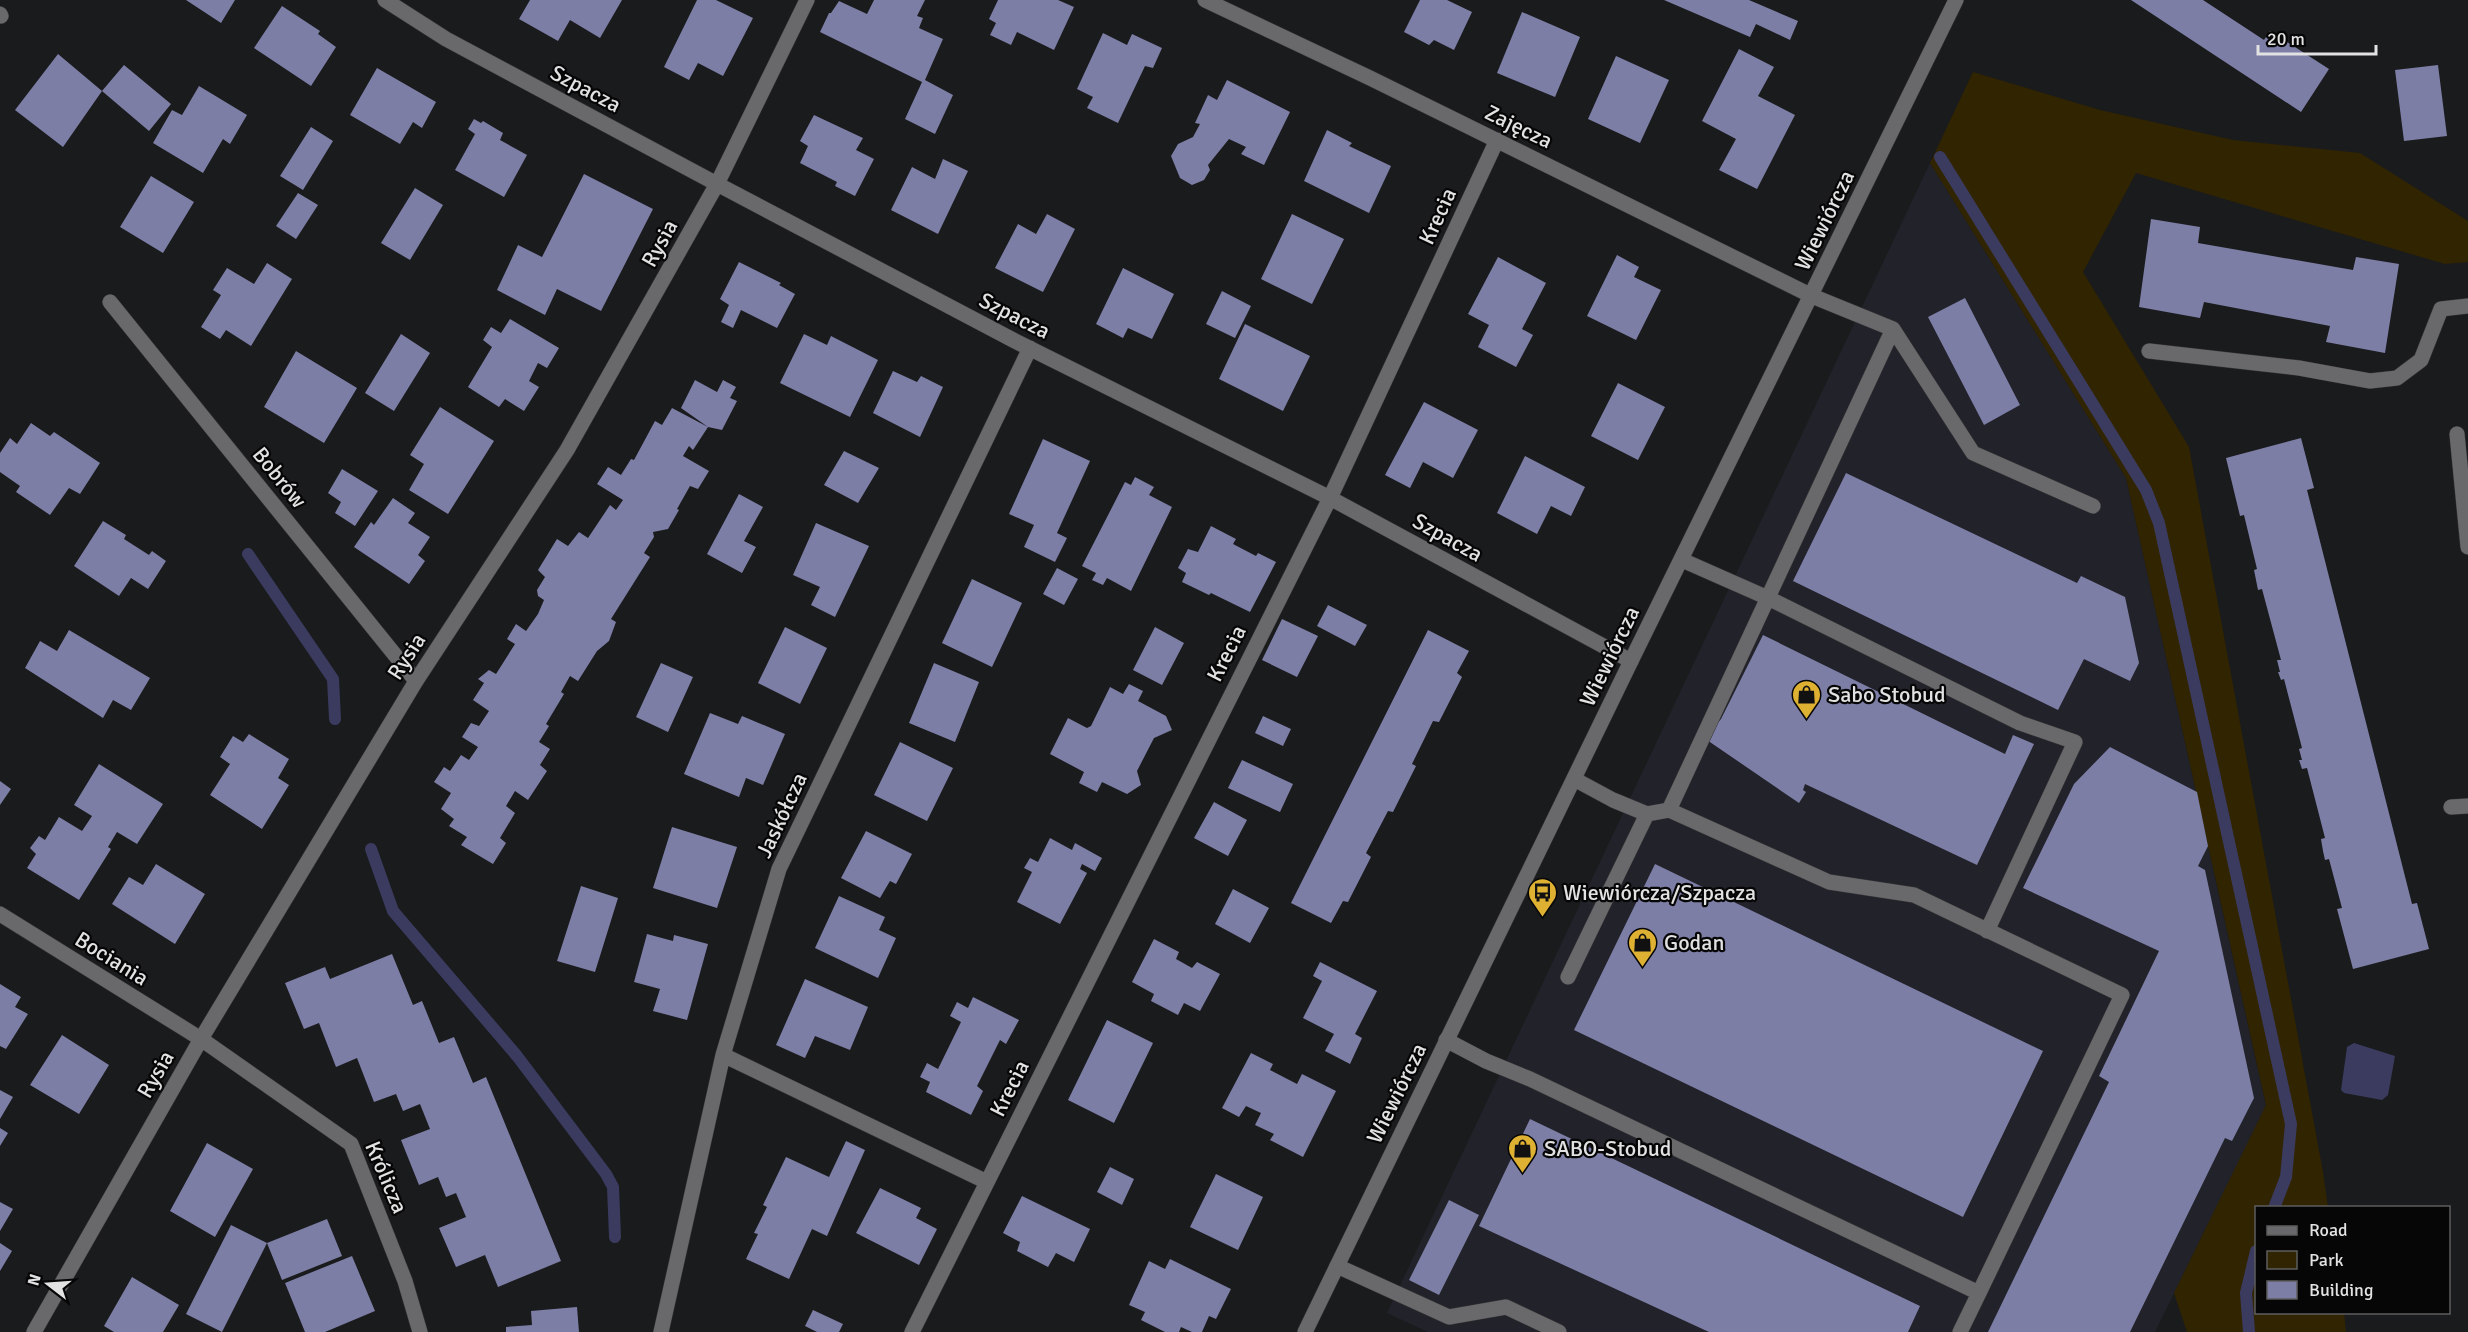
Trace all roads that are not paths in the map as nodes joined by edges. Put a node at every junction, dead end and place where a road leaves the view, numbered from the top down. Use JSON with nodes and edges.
{"nodes":[{"id":1,"x":385,"y":0,"type":"edge"},
{"id":2,"x":807,"y":0,"type":"edge"},
{"id":3,"x":1205,"y":0,"type":"edge"},
{"id":4,"x":1956,"y":0,"type":"edge"},
{"id":5,"x":1497,"y":140,"type":"junction"},
{"id":6,"x":717,"y":184,"type":"junction"},
{"id":7,"x":1812,"y":296,"type":"junction"},
{"id":8,"x":110,"y":302,"type":"dead end"},
{"id":9,"x":2468,"y":306,"type":"edge"},
{"id":10,"x":1893,"y":329,"type":"junction"},
{"id":11,"x":1030,"y":348,"type":"junction"},
{"id":12,"x":2149,"y":351,"type":"dead end"},
{"id":13,"x":2457,"y":434,"type":"dead end"},
{"id":14,"x":1330,"y":498,"type":"junction"},
{"id":15,"x":2093,"y":506,"type":"dead end"},
{"id":16,"x":2468,"y":547,"type":"edge"},
{"id":17,"x":1682,"y":560,"type":"junction"},
{"id":18,"x":1768,"y":598,"type":"junction"},
{"id":19,"x":1631,"y":661,"type":"junction"},
{"id":20,"x":416,"y":681,"type":"junction"},
{"id":21,"x":1574,"y":778,"type":"junction"},
{"id":22,"x":2468,"y":806,"type":"edge"},
{"id":23,"x":2451,"y":807,"type":"dead end"},
{"id":24,"x":1669,"y":810,"type":"junction"},
{"id":25,"x":1647,"y":814,"type":"junction"},
{"id":26,"x":0,"y":914,"type":"edge"},
{"id":27,"x":1987,"y":931,"type":"junction"},
{"id":28,"x":1568,"y":977,"type":"dead end"},
{"id":29,"x":201,"y":1039,"type":"junction"},
{"id":30,"x":1446,"y":1040,"type":"junction"},
{"id":31,"x":723,"y":1055,"type":"junction"},
{"id":32,"x":987,"y":1182,"type":"junction"},
{"id":33,"x":1337,"y":1266,"type":"junction"},
{"id":34,"x":1979,"y":1293,"type":"junction"},
{"id":35,"x":1307,"y":1331,"type":"edge"},
{"id":36,"x":34,"y":1332,"type":"edge"},
{"id":37,"x":420,"y":1332,"type":"edge"},
{"id":38,"x":661,"y":1332,"type":"edge"},
{"id":39,"x":912,"y":1332,"type":"edge"},
{"id":40,"x":1559,"y":1332,"type":"edge"},
{"id":41,"x":1960,"y":1332,"type":"edge"}],
"edges":[{"from":1,"to":6,"type":"street","name":"Szpacza"},
{"from":2,"to":6,"type":"street","name":"Rysia"},
{"from":3,"to":5,"type":"street","name":"Zajęcza"},
{"from":4,"to":7,"type":"street","name":"Wiewiórcza"},
{"from":5,"to":7,"type":"street","name":"Zajęcza"},
{"from":5,"to":14,"type":"street","name":"Krecia"},
{"from":6,"to":11,"type":"street","name":"Szpacza"},
{"from":6,"to":20,"type":"street","name":"Rysia"},
{"from":7,"to":10,"type":"street","name":"Zajęcza"},
{"from":7,"to":17,"type":"street","name":"Wiewiórcza"},
{"from":8,"to":20,"type":"street","name":"Bobrów"},
{"from":9,"to":12,"type":"street"},
{"from":10,"to":15,"type":"street"},
{"from":10,"to":18,"type":"street"},
{"from":11,"to":14,"type":"street","name":"Szpacza"},
{"from":11,"to":31,"type":"street","name":"Jaskółcza"},
{"from":13,"to":16,"type":"street"},
{"from":14,"to":19,"type":"street","name":"Szpacza"},
{"from":14,"to":32,"type":"street","name":"Krecia"},
{"from":17,"to":18,"type":"street"},
{"from":17,"to":19,"type":"street","name":"Wiewiórcza"},
{"from":18,"to":24,"type":"street"},
{"from":18,"to":27,"type":"street"},
{"from":19,"to":21,"type":"street","name":"Wiewiórcza"},
{"from":20,"to":29,"type":"street","name":"Rysia"},
{"from":21,"to":25,"type":"street"},
{"from":21,"to":30,"type":"street","name":"Wiewiórcza"},
{"from":22,"to":23,"type":"street"},
{"from":24,"to":25,"type":"street"},
{"from":24,"to":27,"type":"street"},
{"from":25,"to":28,"type":"street"},
{"from":26,"to":29,"type":"street","name":"Bociania"},
{"from":27,"to":34,"type":"street"},
{"from":29,"to":36,"type":"street","name":"Rysia"},
{"from":29,"to":37,"type":"street","name":"Królicza"},
{"from":30,"to":33,"type":"street","name":"Wiewiórcza"},
{"from":30,"to":34,"type":"street"},
{"from":31,"to":32,"type":"street"},
{"from":31,"to":38,"type":"street","name":"Jaskółcza"},
{"from":32,"to":39,"type":"street","name":"Krecia"},
{"from":33,"to":35,"type":"street","name":"Wiewiórcza"},
{"from":33,"to":40,"type":"street"},
{"from":34,"to":41,"type":"street"}]}
